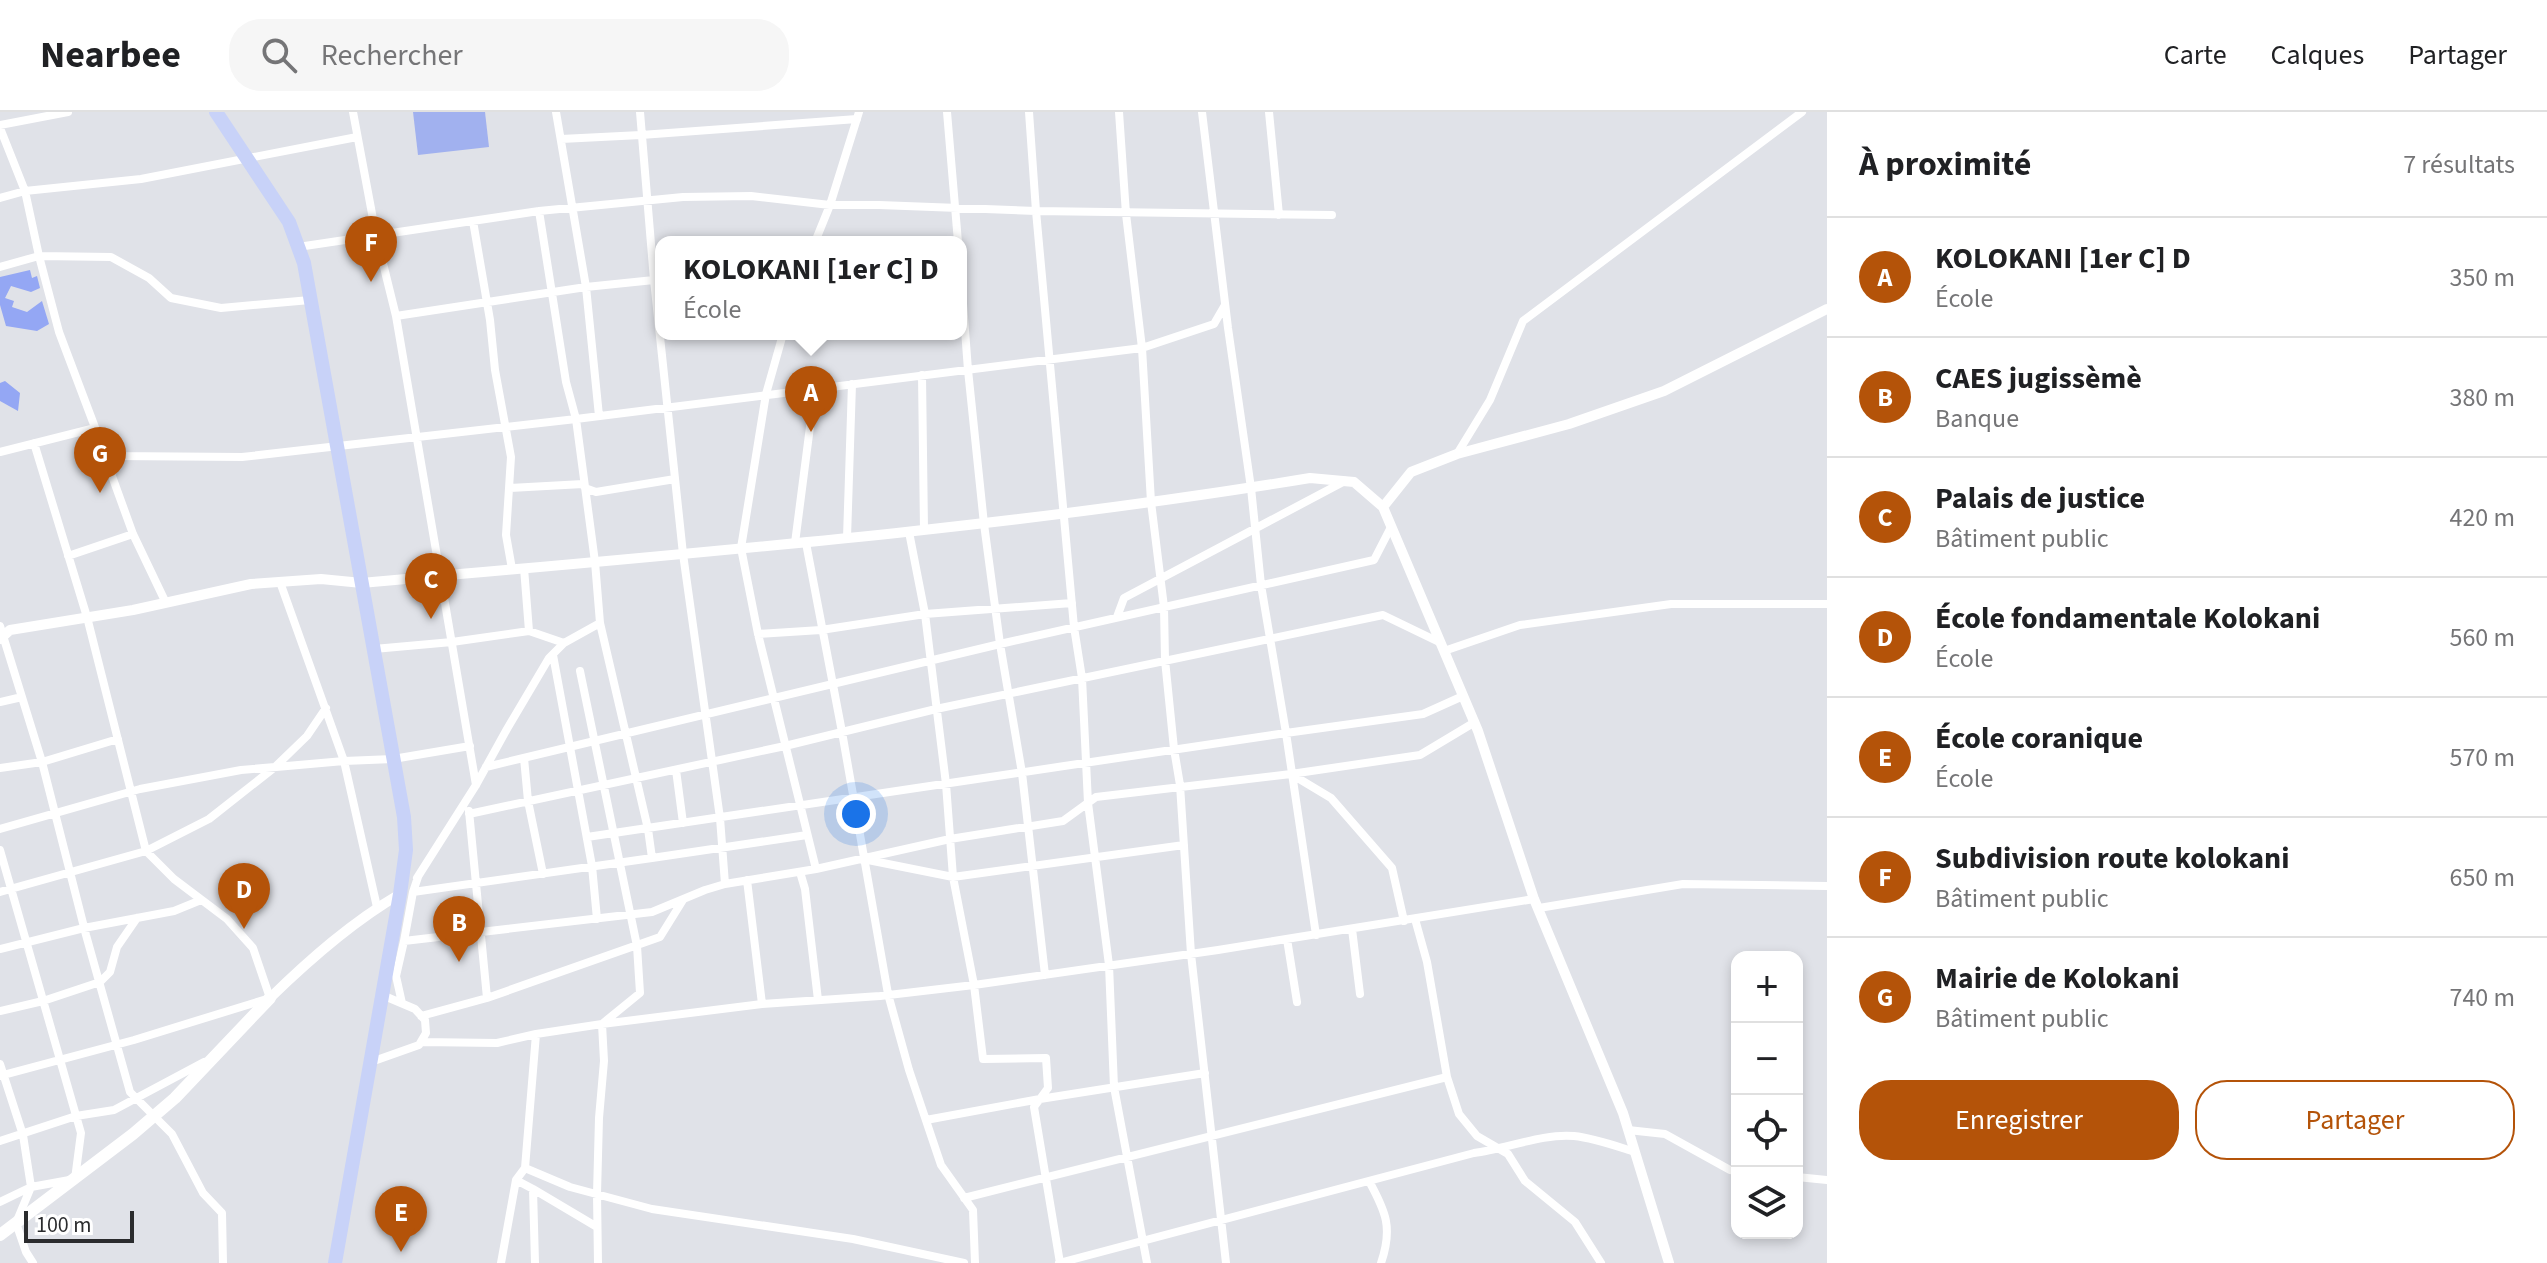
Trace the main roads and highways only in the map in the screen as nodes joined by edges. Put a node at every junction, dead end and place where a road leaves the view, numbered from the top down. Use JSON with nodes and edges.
{"nodes":[{"id":1,"x":216,"y":112,"type":"edge"},
{"id":2,"x":270,"y":998,"type":"road end"},
{"id":3,"x":0,"y":1235,"type":"edge"},
{"id":4,"x":335,"y":1263,"type":"edge"}],
"edges":[{"from":1,"to":4,"type":"highway"},
{"from":2,"to":3,"type":"main road"}]}
